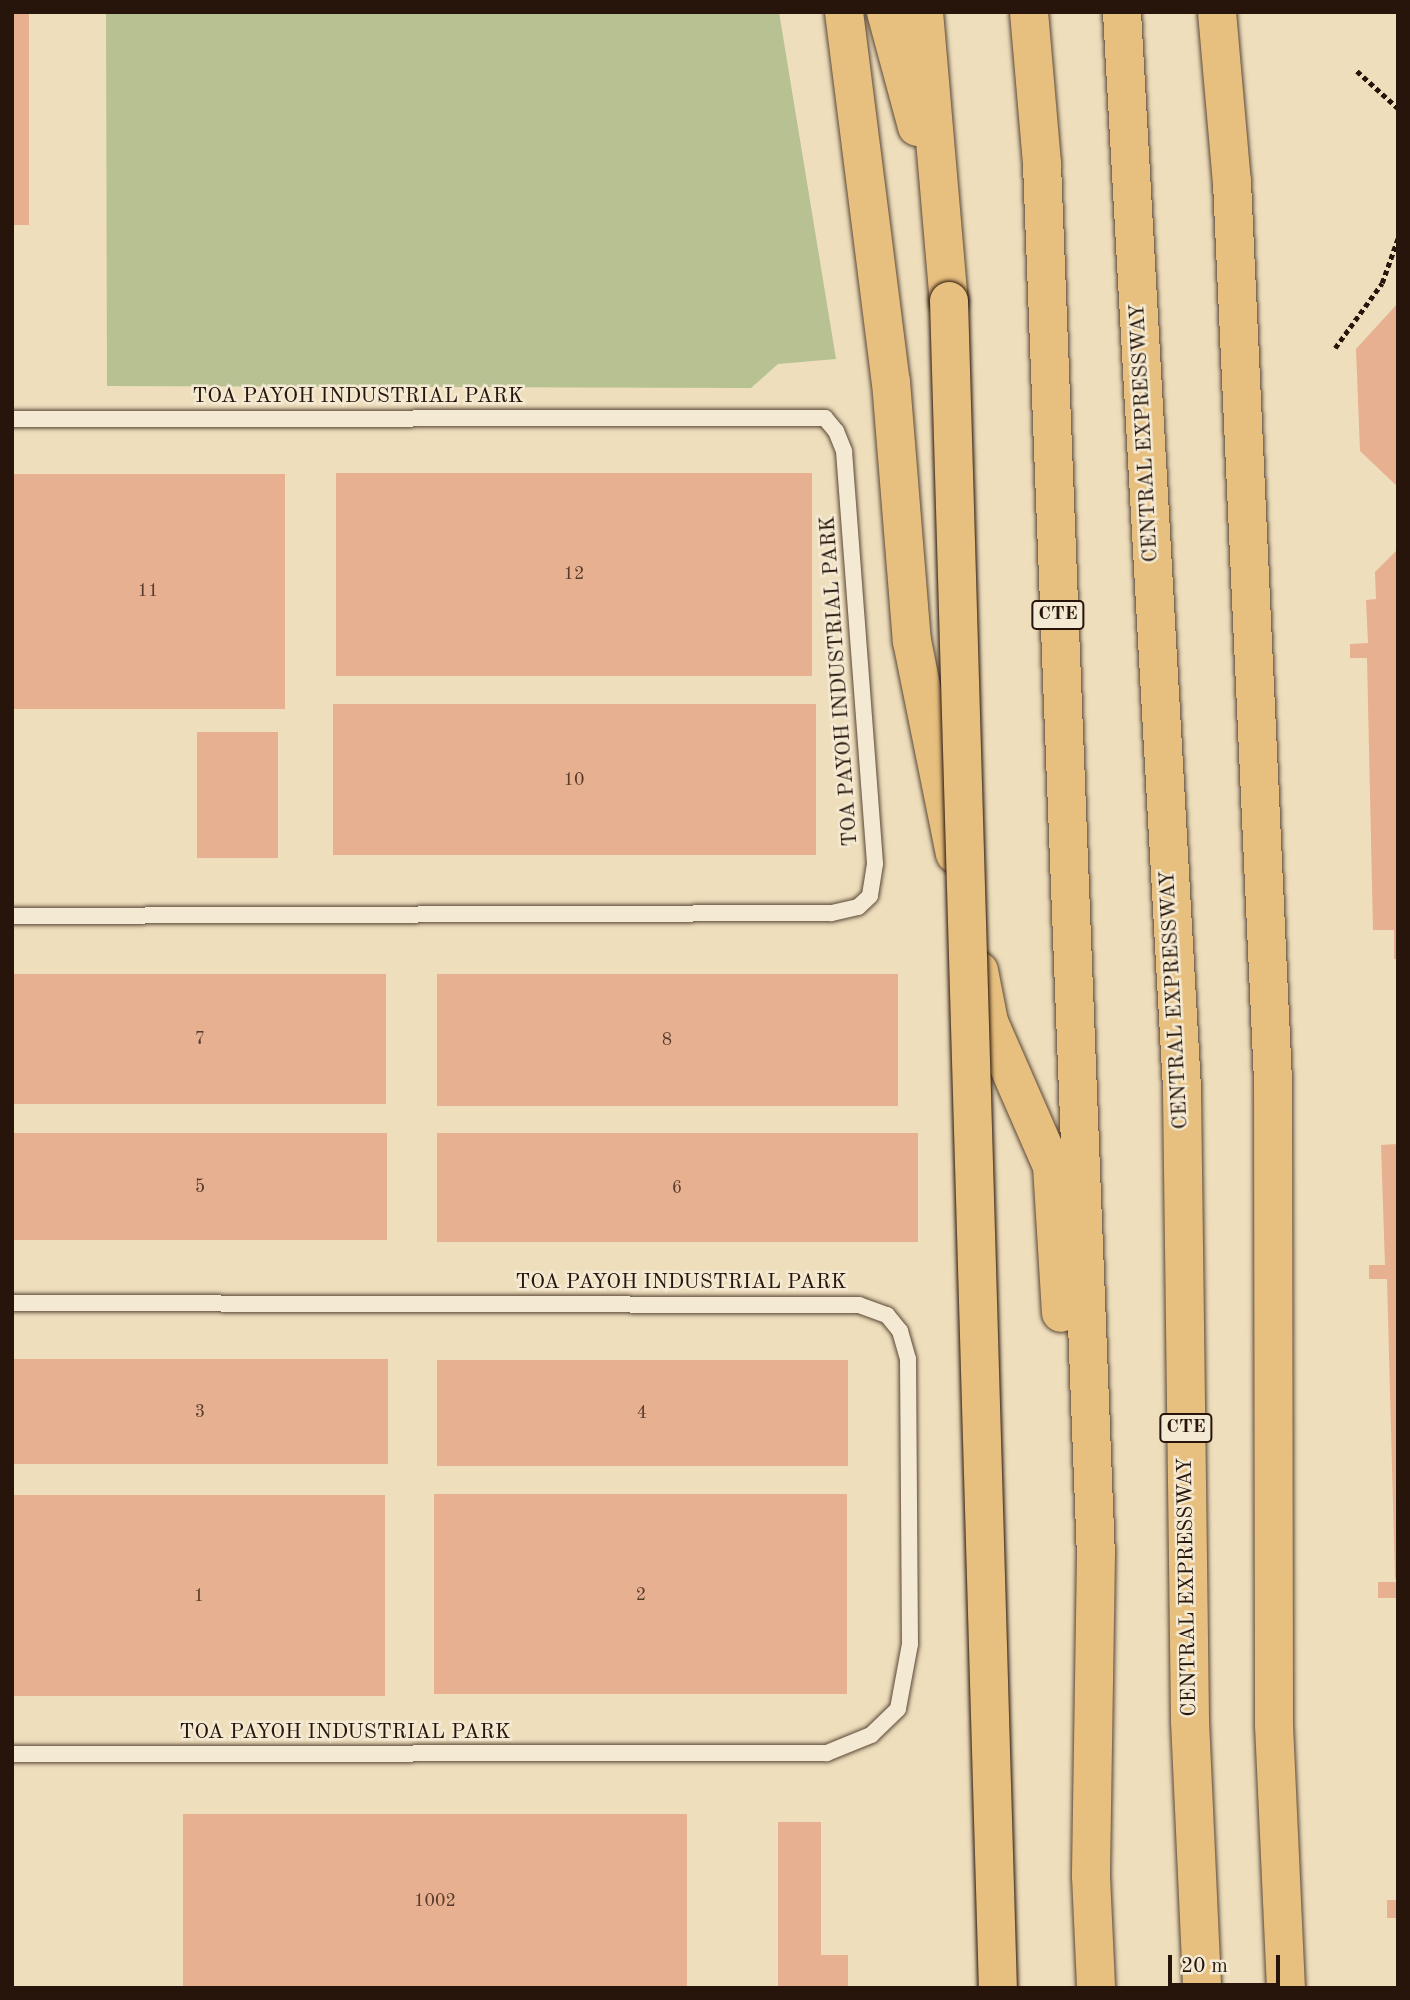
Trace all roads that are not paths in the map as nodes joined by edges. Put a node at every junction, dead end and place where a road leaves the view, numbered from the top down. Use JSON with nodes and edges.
{"nodes":[{"id":1,"x":844,"y":12,"type":"edge"},
{"id":2,"x":886,"y":12,"type":"edge"},
{"id":3,"x":924,"y":12,"type":"edge"},
{"id":4,"x":1029,"y":12,"type":"edge"},
{"id":5,"x":1122,"y":12,"type":"edge"},
{"id":6,"x":1217,"y":12,"type":"edge"},
{"id":7,"x":946,"y":238,"type":"junction"},
{"id":8,"x":12,"y":419,"type":"edge"},
{"id":9,"x":12,"y":916,"type":"edge"},
{"id":10,"x":12,"y":1303,"type":"edge"},
{"id":11,"x":1096,"y":1554,"type":"junction"},
{"id":12,"x":12,"y":1754,"type":"edge"},
{"id":13,"x":998,"y":1988,"type":"edge"},
{"id":14,"x":1096,"y":1988,"type":"edge"},
{"id":15,"x":1202,"y":1988,"type":"edge"},
{"id":16,"x":1286,"y":1988,"type":"edge"}],
"edges":[{"from":1,"to":11,"type":"highway"},
{"from":2,"to":7,"type":"highway"},
{"from":3,"to":7,"type":"highway"},
{"from":4,"to":11,"type":"highway","number":"CTE"},
{"from":5,"to":15,"type":"highway","name":"CENTRAL EXPRESSWAY","number":"CTE"},
{"from":6,"to":16,"type":"highway"},
{"from":7,"to":13,"type":"highway","bridge":true},
{"from":8,"to":9,"type":"lane","name":"TOA PAYOH INDUSTRIAL PARK"},
{"from":10,"to":12,"type":"lane","name":"TOA PAYOH INDUSTRIAL PARK"},
{"from":11,"to":14,"type":"highway","number":"CTE"}]}
